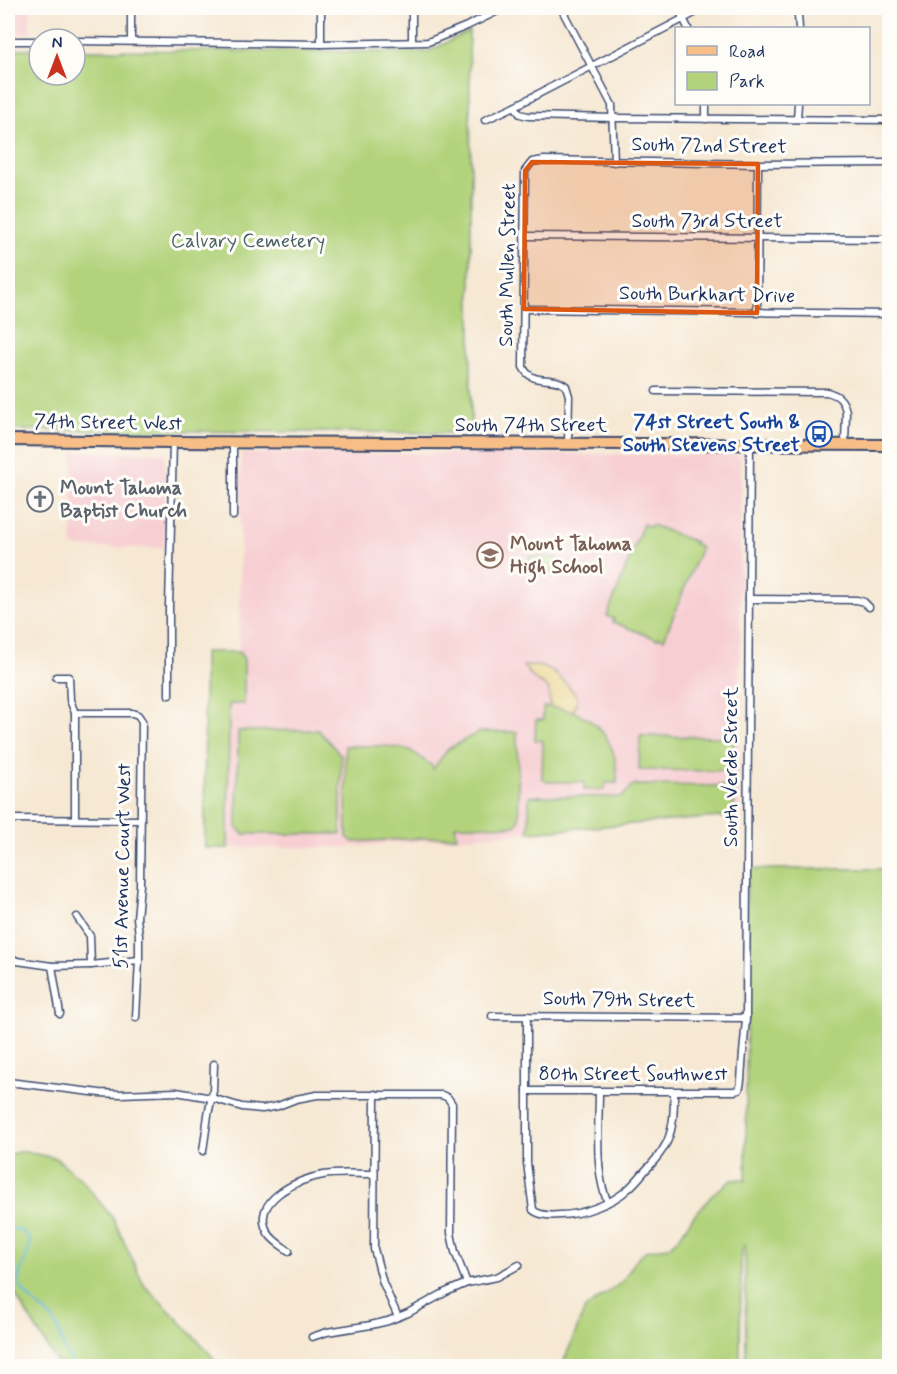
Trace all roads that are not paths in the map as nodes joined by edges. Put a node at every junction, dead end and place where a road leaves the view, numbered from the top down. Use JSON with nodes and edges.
{"nodes":[{"id":1,"x":131,"y":8,"type":"edge"},
{"id":2,"x":321,"y":8,"type":"edge"},
{"id":3,"x":412,"y":8,"type":"edge"},
{"id":4,"x":504,"y":8,"type":"edge"},
{"id":5,"x":561,"y":8,"type":"edge"},
{"id":6,"x":678,"y":8,"type":"edge"},
{"id":7,"x":704,"y":8,"type":"edge"},
{"id":8,"x":795,"y":8,"type":"edge"},
{"id":9,"x":683,"y":18,"type":"junction"},
{"id":10,"x":688,"y":27,"type":"edge"},
{"id":11,"x":799,"y":27,"type":"edge"},
{"id":12,"x":8,"y":41,"type":"edge"},
{"id":13,"x":27,"y":41,"type":"edge"},
{"id":14,"x":87,"y":41,"type":"edge"},
{"id":15,"x":131,"y":42,"type":"junction"},
{"id":16,"x":412,"y":42,"type":"junction"},
{"id":17,"x":321,"y":44,"type":"junction"},
{"id":18,"x":593,"y":67,"type":"junction"},
{"id":19,"x":706,"y":105,"type":"edge"},
{"id":20,"x":798,"y":105,"type":"edge"},
{"id":21,"x":515,"y":106,"type":"junction"},
{"id":22,"x":613,"y":118,"type":"junction"},
{"id":23,"x":706,"y":119,"type":"junction"},
{"id":24,"x":797,"y":119,"type":"junction"},
{"id":25,"x":485,"y":120,"type":"dead end"},
{"id":26,"x":890,"y":120,"type":"edge"},
{"id":27,"x":614,"y":162,"type":"junction"},
{"id":28,"x":890,"y":163,"type":"edge"},
{"id":29,"x":529,"y":164,"type":"joint"},
{"id":30,"x":759,"y":164,"type":"junction"},
{"id":31,"x":524,"y":236,"type":"junction"},
{"id":32,"x":757,"y":237,"type":"junction"},
{"id":33,"x":890,"y":238,"type":"edge"},
{"id":34,"x":524,"y":309,"type":"junction"},
{"id":35,"x":757,"y":313,"type":"junction"},
{"id":36,"x":890,"y":314,"type":"edge"},
{"id":37,"x":656,"y":391,"type":"dead end"},
{"id":38,"x":8,"y":440,"type":"edge"},
{"id":39,"x":173,"y":442,"type":"junction"},
{"id":40,"x":208,"y":442,"type":"joint"},
{"id":41,"x":233,"y":442,"type":"junction"},
{"id":42,"x":568,"y":443,"type":"junction"},
{"id":43,"x":750,"y":444,"type":"junction"},
{"id":44,"x":845,"y":445,"type":"junction"},
{"id":45,"x":890,"y":445,"type":"edge"},
{"id":46,"x":233,"y":516,"type":"dead end"},
{"id":47,"x":749,"y":598,"type":"junction"},
{"id":48,"x":869,"y":607,"type":"dead end"},
{"id":49,"x":56,"y":677,"type":"dead end"},
{"id":50,"x":169,"y":694,"type":"dead end"},
{"id":51,"x":75,"y":713,"type":"junction"},
{"id":52,"x":8,"y":819,"type":"edge"},
{"id":53,"x":75,"y":819,"type":"junction"},
{"id":54,"x":141,"y":820,"type":"junction"},
{"id":55,"x":77,"y":917,"type":"dead end"},
{"id":56,"x":8,"y":956,"type":"edge"},
{"id":57,"x":139,"y":960,"type":"junction"},
{"id":58,"x":91,"y":965,"type":"junction"},
{"id":59,"x":52,"y":966,"type":"junction"},
{"id":60,"x":60,"y":1014,"type":"dead end"},
{"id":61,"x":492,"y":1016,"type":"dead end"},
{"id":62,"x":527,"y":1016,"type":"junction"},
{"id":63,"x":136,"y":1017,"type":"dead end"},
{"id":64,"x":746,"y":1018,"type":"junction"},
{"id":65,"x":214,"y":1064,"type":"dead end"},
{"id":66,"x":8,"y":1082,"type":"edge"},
{"id":67,"x":739,"y":1090,"type":"joint"},
{"id":68,"x":527,"y":1091,"type":"junction"},
{"id":69,"x":599,"y":1091,"type":"junction"},
{"id":70,"x":674,"y":1092,"type":"junction"},
{"id":71,"x":375,"y":1094,"type":"junction"},
{"id":72,"x":212,"y":1098,"type":"junction"},
{"id":73,"x":203,"y":1151,"type":"dead end"},
{"id":74,"x":374,"y":1174,"type":"junction"},
{"id":75,"x":608,"y":1202,"type":"junction"},
{"id":76,"x":289,"y":1251,"type":"dead end"},
{"id":77,"x":519,"y":1265,"type":"dead end"},
{"id":78,"x":467,"y":1283,"type":"junction"},
{"id":79,"x":398,"y":1317,"type":"junction"},
{"id":80,"x":312,"y":1337,"type":"dead end"}],
"edges":[{"from":1,"to":15,"type":"street"},
{"from":2,"to":17,"type":"street"},
{"from":3,"to":16,"type":"street"},
{"from":4,"to":16,"type":"street"},
{"from":5,"to":18,"type":"street"},
{"from":6,"to":9,"type":"street"},
{"from":7,"to":9,"type":"street"},
{"from":8,"to":11,"type":"street"},
{"from":9,"to":10,"type":"street"},
{"from":9,"to":18,"type":"street"},
{"from":12,"to":13,"type":"street"},
{"from":14,"to":15,"type":"street"},
{"from":15,"to":17,"type":"street"},
{"from":16,"to":17,"type":"street"},
{"from":18,"to":21,"type":"street"},
{"from":18,"to":22,"type":"street"},
{"from":19,"to":23,"type":"street"},
{"from":20,"to":24,"type":"street"},
{"from":21,"to":22,"type":"street"},
{"from":21,"to":25,"type":"street"},
{"from":22,"to":23,"type":"street"},
{"from":22,"to":27,"type":"street"},
{"from":23,"to":24,"type":"street"},
{"from":24,"to":26,"type":"street"},
{"from":27,"to":29,"type":"street","name":"South 72nd Street"},
{"from":27,"to":30,"type":"street","name":"South 72nd Street"},
{"from":28,"to":30,"type":"street","name":"South 72nd Street"},
{"from":29,"to":31,"type":"street","name":"South Mullen Street"},
{"from":30,"to":32,"type":"street"},
{"from":31,"to":32,"type":"street","name":"South 73rd Street"},
{"from":31,"to":34,"type":"street","name":"South Mullen Street"},
{"from":32,"to":33,"type":"street","name":"South 73rd Street"},
{"from":32,"to":35,"type":"street"},
{"from":34,"to":35,"type":"street","name":"South Burkhart Drive"},
{"from":34,"to":42,"type":"street","name":"South Mullen Street"},
{"from":35,"to":36,"type":"street","name":"South Burkhart Drive"},
{"from":37,"to":44,"type":"street"},
{"from":38,"to":39,"type":"main road","name":"74th Street West"},
{"from":39,"to":40,"type":"main road","name":"74th Street West"},
{"from":39,"to":50,"type":"street"},
{"from":40,"to":41,"type":"main road","name":"South 74th Street"},
{"from":41,"to":42,"type":"main road","name":"South 74th Street"},
{"from":41,"to":46,"type":"street"},
{"from":42,"to":43,"type":"main road","name":"South 74th Street"},
{"from":43,"to":44,"type":"main road","name":"South 74th Street"},
{"from":43,"to":47,"type":"street","name":"South Verde Street"},
{"from":44,"to":45,"type":"main road","name":"South 74th Street"},
{"from":47,"to":48,"type":"street"},
{"from":47,"to":64,"type":"street","name":"South Verde Street"},
{"from":49,"to":51,"type":"street"},
{"from":51,"to":53,"type":"street"},
{"from":51,"to":54,"type":"street","name":"51st Avenue Court West"},
{"from":52,"to":53,"type":"street"},
{"from":53,"to":54,"type":"street"},
{"from":54,"to":57,"type":"street","name":"51st Avenue Court West"},
{"from":55,"to":58,"type":"street"},
{"from":56,"to":59,"type":"street"},
{"from":57,"to":58,"type":"street"},
{"from":57,"to":63,"type":"street","name":"51st Avenue Court West"},
{"from":58,"to":59,"type":"street"},
{"from":59,"to":60,"type":"street"},
{"from":61,"to":62,"type":"street","name":"South 79th Street"},
{"from":62,"to":64,"type":"street","name":"South 79th Street"},
{"from":62,"to":68,"type":"street"},
{"from":64,"to":67,"type":"street","name":"South Verde Street"},
{"from":65,"to":72,"type":"street"},
{"from":66,"to":72,"type":"street"},
{"from":67,"to":70,"type":"street","name":"80th Street Southwest"},
{"from":68,"to":69,"type":"street","name":"80th Street Southwest"},
{"from":68,"to":75,"type":"street"},
{"from":69,"to":70,"type":"street","name":"80th Street Southwest"},
{"from":69,"to":75,"type":"street"},
{"from":70,"to":75,"type":"street"},
{"from":71,"to":72,"type":"street"},
{"from":71,"to":74,"type":"street"},
{"from":71,"to":78,"type":"street"},
{"from":72,"to":73,"type":"street"},
{"from":74,"to":76,"type":"street"},
{"from":74,"to":79,"type":"street"},
{"from":77,"to":78,"type":"street"},
{"from":78,"to":79,"type":"street"},
{"from":79,"to":80,"type":"street"}]}
